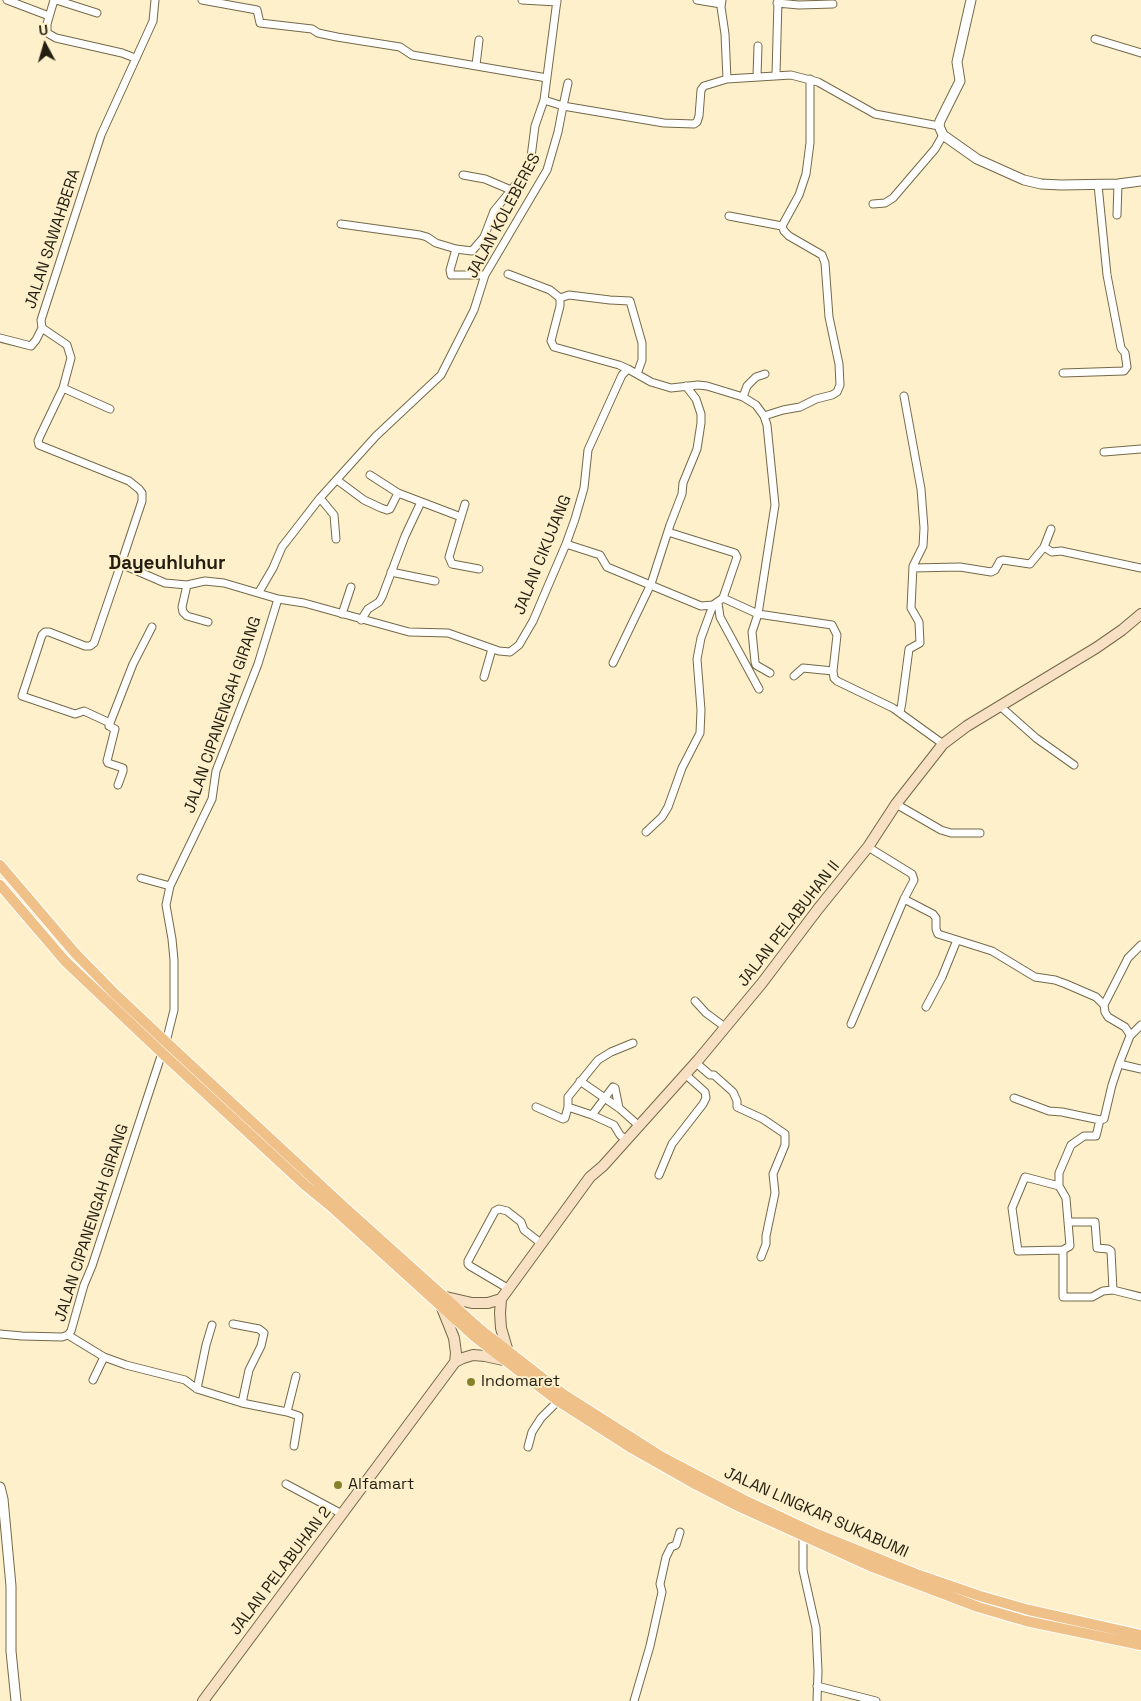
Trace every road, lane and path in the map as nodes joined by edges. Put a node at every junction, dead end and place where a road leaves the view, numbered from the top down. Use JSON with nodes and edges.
{"nodes":[{"id":1,"x":7,"y":0,"type":"edge"},
{"id":2,"x":55,"y":0,"type":"edge"},
{"id":3,"x":155,"y":0,"type":"edge"},
{"id":4,"x":202,"y":0,"type":"edge"},
{"id":5,"x":522,"y":0,"type":"edge"},
{"id":6,"x":697,"y":0,"type":"edge"},
{"id":7,"x":971,"y":0,"type":"edge"},
{"id":8,"x":557,"y":1,"type":"edge"},
{"id":9,"x":721,"y":2,"type":"edge"},
{"id":10,"x":778,"y":2,"type":"edge"},
{"id":11,"x":833,"y":4,"type":"dead end"},
{"id":12,"x":97,"y":12,"type":"dead end"},
{"id":13,"x":49,"y":16,"type":"junction"},
{"id":14,"x":479,"y":40,"type":"dead end"},
{"id":15,"x":1095,"y":40,"type":"dead end"},
{"id":16,"x":758,"y":46,"type":"dead end"},
{"id":17,"x":1141,"y":53,"type":"edge"},
{"id":18,"x":136,"y":58,"type":"junction"},
{"id":19,"x":476,"y":65,"type":"junction"},
{"id":20,"x":776,"y":75,"type":"junction"},
{"id":21,"x":757,"y":76,"type":"junction"},
{"id":22,"x":547,"y":78,"type":"junction"},
{"id":23,"x":728,"y":79,"type":"junction"},
{"id":24,"x":810,"y":79,"type":"junction"},
{"id":25,"x":568,"y":83,"type":"dead end"},
{"id":26,"x":544,"y":100,"type":"junction"},
{"id":27,"x":563,"y":106,"type":"junction"},
{"id":28,"x":941,"y":130,"type":"junction"},
{"id":29,"x":463,"y":175,"type":"dead end"},
{"id":30,"x":1141,"y":181,"type":"edge"},
{"id":31,"x":1118,"y":184,"type":"junction"},
{"id":32,"x":1098,"y":185,"type":"junction"},
{"id":33,"x":511,"y":190,"type":"junction"},
{"id":34,"x":873,"y":204,"type":"dead end"},
{"id":35,"x":1117,"y":215,"type":"dead end"},
{"id":36,"x":729,"y":216,"type":"dead end"},
{"id":37,"x":341,"y":224,"type":"dead end"},
{"id":38,"x":782,"y":226,"type":"junction"},
{"id":39,"x":456,"y":249,"type":"junction"},
{"id":40,"x":508,"y":274,"type":"dead end"},
{"id":41,"x":485,"y":275,"type":"junction"},
{"id":42,"x":560,"y":298,"type":"junction"},
{"id":43,"x":42,"y":328,"type":"junction"},
{"id":44,"x":0,"y":338,"type":"edge"},
{"id":45,"x":628,"y":369,"type":"junction"},
{"id":46,"x":1063,"y":373,"type":"dead end"},
{"id":47,"x":637,"y":374,"type":"junction"},
{"id":48,"x":765,"y":374,"type":"dead end"},
{"id":49,"x":686,"y":386,"type":"junction"},
{"id":50,"x":63,"y":388,"type":"junction"},
{"id":51,"x":904,"y":396,"type":"dead end"},
{"id":52,"x":744,"y":397,"type":"junction"},
{"id":53,"x":110,"y":409,"type":"dead end"},
{"id":54,"x":766,"y":420,"type":"junction"},
{"id":55,"x":1141,"y":449,"type":"edge"},
{"id":56,"x":1104,"y":452,"type":"dead end"},
{"id":57,"x":370,"y":475,"type":"dead end"},
{"id":58,"x":337,"y":480,"type":"junction"},
{"id":59,"x":398,"y":493,"type":"junction"},
{"id":60,"x":320,"y":498,"type":"junction"},
{"id":61,"x":421,"y":502,"type":"junction"},
{"id":62,"x":465,"y":504,"type":"dead end"},
{"id":63,"x":461,"y":517,"type":"junction"},
{"id":64,"x":1051,"y":529,"type":"dead end"},
{"id":65,"x":668,"y":532,"type":"junction"},
{"id":66,"x":336,"y":539,"type":"dead end"},
{"id":67,"x":566,"y":544,"type":"junction"},
{"id":68,"x":1044,"y":547,"type":"junction"},
{"id":69,"x":120,"y":564,"type":"junction"},
{"id":70,"x":479,"y":568,"type":"dead end"},
{"id":71,"x":913,"y":568,"type":"junction"},
{"id":72,"x":1141,"y":568,"type":"edge"},
{"id":73,"x":392,"y":572,"type":"junction"},
{"id":74,"x":435,"y":581,"type":"dead end"},
{"id":75,"x":651,"y":584,"type":"junction"},
{"id":76,"x":187,"y":585,"type":"junction"},
{"id":77,"x":351,"y":587,"type":"dead end"},
{"id":78,"x":259,"y":592,"type":"junction"},
{"id":79,"x":278,"y":599,"type":"junction"},
{"id":80,"x":718,"y":602,"type":"junction"},
{"id":81,"x":342,"y":614,"type":"junction"},
{"id":82,"x":758,"y":614,"type":"junction"},
{"id":83,"x":1141,"y":614,"type":"edge"},
{"id":84,"x":361,"y":620,"type":"junction"},
{"id":85,"x":208,"y":622,"type":"dead end"},
{"id":86,"x":152,"y":627,"type":"dead end"},
{"id":87,"x":492,"y":649,"type":"junction"},
{"id":88,"x":613,"y":663,"type":"dead end"},
{"id":89,"x":833,"y":671,"type":"junction"},
{"id":90,"x":770,"y":673,"type":"dead end"},
{"id":91,"x":794,"y":676,"type":"dead end"},
{"id":92,"x":484,"y":677,"type":"dead end"},
{"id":93,"x":759,"y":689,"type":"dead end"},
{"id":94,"x":1000,"y":706,"type":"junction"},
{"id":95,"x":900,"y":712,"type":"junction"},
{"id":96,"x":110,"y":722,"type":"junction"},
{"id":97,"x":943,"y":744,"type":"junction"},
{"id":98,"x":1074,"y":765,"type":"dead end"},
{"id":99,"x":118,"y":785,"type":"dead end"},
{"id":100,"x":896,"y":804,"type":"junction"},
{"id":101,"x":646,"y":832,"type":"dead end"},
{"id":102,"x":980,"y":833,"type":"dead end"},
{"id":103,"x":868,"y":847,"type":"junction"},
{"id":104,"x":0,"y":865,"type":"edge"},
{"id":105,"x":141,"y":878,"type":"dead end"},
{"id":106,"x":0,"y":885,"type":"edge"},
{"id":107,"x":170,"y":886,"type":"junction"},
{"id":108,"x":904,"y":899,"type":"junction"},
{"id":109,"x":957,"y":940,"type":"junction"},
{"id":110,"x":1141,"y":944,"type":"edge"},
{"id":111,"x":695,"y":1001,"type":"dead end"},
{"id":112,"x":1104,"y":1005,"type":"junction"},
{"id":113,"x":926,"y":1007,"type":"dead end"},
{"id":114,"x":851,"y":1024,"type":"dead end"},
{"id":115,"x":1141,"y":1025,"type":"edge"},
{"id":116,"x":725,"y":1027,"type":"junction"},
{"id":117,"x":1130,"y":1036,"type":"junction"},
{"id":118,"x":166,"y":1042,"type":"junction"},
{"id":119,"x":633,"y":1043,"type":"dead end"},
{"id":120,"x":162,"y":1053,"type":"junction"},
{"id":121,"x":696,"y":1062,"type":"junction"},
{"id":122,"x":1119,"y":1064,"type":"junction"},
{"id":123,"x":1141,"y":1068,"type":"edge"},
{"id":124,"x":685,"y":1074,"type":"junction"},
{"id":125,"x":580,"y":1081,"type":"junction"},
{"id":126,"x":1014,"y":1098,"type":"dead end"},
{"id":127,"x":604,"y":1099,"type":"junction"},
{"id":128,"x":536,"y":1107,"type":"dead end"},
{"id":129,"x":568,"y":1107,"type":"junction"},
{"id":130,"x":619,"y":1108,"type":"junction"},
{"id":131,"x":592,"y":1114,"type":"junction"},
{"id":132,"x":1100,"y":1120,"type":"junction"},
{"id":133,"x":638,"y":1125,"type":"junction"},
{"id":134,"x":626,"y":1140,"type":"junction"},
{"id":135,"x":659,"y":1175,"type":"dead end"},
{"id":136,"x":309,"y":1182,"type":"junction"},
{"id":137,"x":1059,"y":1186,"type":"junction"},
{"id":138,"x":1068,"y":1222,"type":"junction"},
{"id":139,"x":542,"y":1244,"type":"junction"},
{"id":140,"x":1063,"y":1250,"type":"junction"},
{"id":141,"x":762,"y":1257,"type":"dead end"},
{"id":142,"x":509,"y":1289,"type":"junction"},
{"id":143,"x":1113,"y":1290,"type":"junction"},
{"id":144,"x":1141,"y":1297,"type":"edge"},
{"id":145,"x":501,"y":1299,"type":"junction"},
{"id":146,"x":443,"y":1301,"type":"junction"},
{"id":147,"x":233,"y":1324,"type":"dead end"},
{"id":148,"x":212,"y":1326,"type":"dead end"},
{"id":149,"x":0,"y":1334,"type":"edge"},
{"id":150,"x":68,"y":1335,"type":"junction"},
{"id":151,"x":104,"y":1357,"type":"junction"},
{"id":152,"x":507,"y":1359,"type":"junction"},
{"id":153,"x":455,"y":1362,"type":"junction"},
{"id":154,"x":296,"y":1376,"type":"dead end"},
{"id":155,"x":93,"y":1380,"type":"dead end"},
{"id":156,"x":197,"y":1389,"type":"junction"},
{"id":157,"x":558,"y":1401,"type":"junction"},
{"id":158,"x":242,"y":1403,"type":"junction"},
{"id":159,"x":287,"y":1412,"type":"junction"},
{"id":160,"x":294,"y":1446,"type":"dead end"},
{"id":161,"x":528,"y":1447,"type":"dead end"},
{"id":162,"x":286,"y":1484,"type":"dead end"},
{"id":163,"x":0,"y":1487,"type":"edge"},
{"id":164,"x":737,"y":1501,"type":"junction"},
{"id":165,"x":342,"y":1514,"type":"junction"},
{"id":166,"x":680,"y":1532,"type":"dead end"},
{"id":167,"x":799,"y":1532,"type":"junction"},
{"id":168,"x":1141,"y":1635,"type":"edge"},
{"id":169,"x":1141,"y":1645,"type":"edge"},
{"id":170,"x":817,"y":1686,"type":"junction"},
{"id":171,"x":16,"y":1701,"type":"edge"},
{"id":172,"x":203,"y":1701,"type":"edge"},
{"id":173,"x":634,"y":1701,"type":"edge"},
{"id":174,"x":817,"y":1701,"type":"edge"},
{"id":175,"x":876,"y":1701,"type":"edge"}],
"edges":[{"from":1,"to":13,"type":"street"},
{"from":2,"to":12,"type":"street"},
{"from":2,"to":13,"type":"street"},
{"from":3,"to":18,"type":"street","name":"JALAN SAWAHBERA"},
{"from":4,"to":19,"type":"street"},
{"from":5,"to":8,"type":"street"},
{"from":6,"to":9,"type":"street"},
{"from":7,"to":28,"type":"street"},
{"from":8,"to":22,"type":"street"},
{"from":9,"to":23,"type":"street"},
{"from":10,"to":11,"type":"street"},
{"from":10,"to":20,"type":"street"},
{"from":13,"to":18,"type":"street"},
{"from":14,"to":19,"type":"street"},
{"from":15,"to":17,"type":"street"},
{"from":16,"to":21,"type":"street"},
{"from":18,"to":43,"type":"street","name":"JALAN SAWAHBERA"},
{"from":19,"to":22,"type":"street"},
{"from":20,"to":21,"type":"street"},
{"from":20,"to":24,"type":"street"},
{"from":21,"to":23,"type":"street"},
{"from":22,"to":26,"type":"street"},
{"from":23,"to":27,"type":"street"},
{"from":24,"to":28,"type":"street"},
{"from":24,"to":38,"type":"street"},
{"from":25,"to":27,"type":"street","name":"JALAN KOLEBERES"},
{"from":26,"to":27,"type":"street"},
{"from":26,"to":33,"type":"street"},
{"from":27,"to":41,"type":"street","name":"JALAN KOLEBERES"},
{"from":28,"to":32,"type":"street"},
{"from":28,"to":34,"type":"street"},
{"from":29,"to":33,"type":"street"},
{"from":30,"to":31,"type":"street"},
{"from":31,"to":32,"type":"street"},
{"from":31,"to":35,"type":"street"},
{"from":32,"to":46,"type":"street"},
{"from":33,"to":39,"type":"street"},
{"from":36,"to":38,"type":"street"},
{"from":37,"to":39,"type":"street"},
{"from":38,"to":54,"type":"street"},
{"from":39,"to":41,"type":"street"},
{"from":40,"to":42,"type":"street"},
{"from":41,"to":58,"type":"street","name":"JALAN KOLEBERES"},
{"from":42,"to":45,"type":"street"},
{"from":42,"to":47,"type":"street"},
{"from":43,"to":44,"type":"street"},
{"from":43,"to":50,"type":"street","name":"JALAN SAWAHBERA"},
{"from":45,"to":47,"type":"street"},
{"from":45,"to":67,"type":"street","name":"JALAN CIKUJANG"},
{"from":47,"to":49,"type":"street"},
{"from":48,"to":52,"type":"street"},
{"from":49,"to":52,"type":"street"},
{"from":49,"to":65,"type":"street"},
{"from":50,"to":53,"type":"street"},
{"from":50,"to":69,"type":"street","name":"JALAN SAWAHBERA"},
{"from":51,"to":71,"type":"street"},
{"from":52,"to":54,"type":"street"},
{"from":54,"to":82,"type":"street"},
{"from":55,"to":56,"type":"street"},
{"from":57,"to":59,"type":"street"},
{"from":58,"to":59,"type":"street"},
{"from":58,"to":60,"type":"street","name":"JALAN KOLEBERES"},
{"from":59,"to":61,"type":"street"},
{"from":60,"to":66,"type":"street"},
{"from":60,"to":78,"type":"street","name":"JALAN KOLEBERES"},
{"from":61,"to":63,"type":"street"},
{"from":61,"to":73,"type":"street"},
{"from":62,"to":63,"type":"street"},
{"from":63,"to":70,"type":"street"},
{"from":64,"to":68,"type":"street"},
{"from":65,"to":75,"type":"street"},
{"from":65,"to":80,"type":"street"},
{"from":67,"to":75,"type":"street"},
{"from":67,"to":87,"type":"street","name":"JALAN CIKUJANG"},
{"from":68,"to":71,"type":"street"},
{"from":68,"to":72,"type":"street"},
{"from":69,"to":76,"type":"street"},
{"from":69,"to":96,"type":"street"},
{"from":71,"to":95,"type":"street"},
{"from":73,"to":74,"type":"street"},
{"from":73,"to":84,"type":"street"},
{"from":75,"to":80,"type":"street"},
{"from":75,"to":88,"type":"street"},
{"from":76,"to":78,"type":"street"},
{"from":76,"to":85,"type":"street"},
{"from":77,"to":81,"type":"street"},
{"from":78,"to":79,"type":"street","name":"JALAN CIKUJANG"},
{"from":79,"to":81,"type":"street","name":"JALAN CIKUJANG"},
{"from":79,"to":107,"type":"street","name":"JALAN CIPANENGAH GIRANG"},
{"from":80,"to":82,"type":"street"},
{"from":80,"to":93,"type":"street"},
{"from":80,"to":101,"type":"street"},
{"from":81,"to":84,"type":"street","name":"JALAN CIKUJANG"},
{"from":82,"to":89,"type":"street"},
{"from":82,"to":90,"type":"street"},
{"from":83,"to":94,"type":"main road","name":"JALAN PELABUHAN II"},
{"from":84,"to":87,"type":"street","name":"JALAN CIKUJANG"},
{"from":86,"to":96,"type":"street"},
{"from":87,"to":92,"type":"street"},
{"from":89,"to":91,"type":"street"},
{"from":89,"to":95,"type":"street"},
{"from":94,"to":97,"type":"main road","name":"JALAN PELABUHAN II"},
{"from":94,"to":98,"type":"street"},
{"from":95,"to":97,"type":"street"},
{"from":96,"to":99,"type":"street"},
{"from":97,"to":100,"type":"main road","name":"JALAN PELABUHAN II"},
{"from":100,"to":102,"type":"street"},
{"from":100,"to":103,"type":"main road","name":"JALAN PELABUHAN II"},
{"from":103,"to":108,"type":"street"},
{"from":103,"to":116,"type":"main road","name":"JALAN PELABUHAN II"},
{"from":104,"to":118,"type":"main road"},
{"from":105,"to":107,"type":"street"},
{"from":106,"to":120,"type":"main road"},
{"from":107,"to":118,"type":"street","name":"JALAN CIPANENGAH GIRANG"},
{"from":108,"to":109,"type":"street"},
{"from":108,"to":114,"type":"street"},
{"from":109,"to":112,"type":"street"},
{"from":109,"to":113,"type":"street"},
{"from":110,"to":112,"type":"street"},
{"from":111,"to":116,"type":"street"},
{"from":112,"to":117,"type":"street"},
{"from":115,"to":117,"type":"street"},
{"from":116,"to":121,"type":"main road","name":"JALAN PELABUHAN II"},
{"from":117,"to":122,"type":"street"},
{"from":118,"to":136,"type":"main road"},
{"from":119,"to":125,"type":"street"},
{"from":120,"to":136,"type":"main road"},
{"from":120,"to":150,"type":"street","name":"JALAN CIPANENGAH GIRANG"},
{"from":121,"to":124,"type":"main road","name":"JALAN PELABUHAN II"},
{"from":121,"to":141,"type":"street"},
{"from":122,"to":123,"type":"street"},
{"from":122,"to":132,"type":"street"},
{"from":124,"to":133,"type":"main road","name":"JALAN PELABUHAN II"},
{"from":124,"to":135,"type":"street"},
{"from":125,"to":127,"type":"street"},
{"from":125,"to":129,"type":"street"},
{"from":126,"to":132,"type":"street"},
{"from":127,"to":130,"type":"street"},
{"from":127,"to":130,"type":"street"},
{"from":127,"to":131,"type":"street"},
{"from":128,"to":129,"type":"street"},
{"from":129,"to":131,"type":"street"},
{"from":130,"to":133,"type":"street"},
{"from":131,"to":134,"type":"street"},
{"from":132,"to":137,"type":"street"},
{"from":133,"to":134,"type":"main road","name":"JALAN PELABUHAN II"},
{"from":134,"to":139,"type":"main road","name":"JALAN PELABUHAN II"},
{"from":136,"to":146,"type":"main road"},
{"from":137,"to":138,"type":"street"},
{"from":137,"to":140,"type":"street"},
{"from":138,"to":140,"type":"street"},
{"from":138,"to":143,"type":"street"},
{"from":139,"to":142,"type":"main road","name":"JALAN PELABUHAN II"},
{"from":139,"to":142,"type":"street"},
{"from":140,"to":143,"type":"street"},
{"from":142,"to":145,"type":"main road","name":"JALAN PELABUHAN II"},
{"from":143,"to":144,"type":"street"},
{"from":145,"to":146,"type":"main road"},
{"from":145,"to":152,"type":"main road"},
{"from":146,"to":152,"type":"main road"},
{"from":146,"to":153,"type":"main road"},
{"from":147,"to":158,"type":"street"},
{"from":148,"to":156,"type":"street"},
{"from":149,"to":150,"type":"street","name":"JALAN CIPANENGAH GIRANG"},
{"from":150,"to":151,"type":"street"},
{"from":151,"to":155,"type":"street"},
{"from":151,"to":156,"type":"street"},
{"from":152,"to":153,"type":"main road"},
{"from":152,"to":157,"type":"main road","name":"JALAN LINGKAR SUKABUMI"},
{"from":152,"to":164,"type":"main road","name":"JALAN LINGKAR SUKABUMI"},
{"from":153,"to":165,"type":"main road","name":"JALAN PELABUHAN 2"},
{"from":154,"to":159,"type":"street"},
{"from":156,"to":158,"type":"street"},
{"from":157,"to":161,"type":"street"},
{"from":157,"to":164,"type":"main road","name":"JALAN LINGKAR SUKABUMI"},
{"from":158,"to":159,"type":"street"},
{"from":159,"to":160,"type":"street"},
{"from":162,"to":165,"type":"street"},
{"from":163,"to":171,"type":"street"},
{"from":164,"to":167,"type":"main road","name":"JALAN LINGKAR SUKABUMI"},
{"from":165,"to":172,"type":"main road","name":"JALAN PELABUHAN 2"},
{"from":166,"to":173,"type":"street"},
{"from":167,"to":168,"type":"main road","name":"JALAN LINGKAR SUKABUMI"},
{"from":167,"to":169,"type":"main road","name":"JALAN LINGKAR SUKABUMI"},
{"from":167,"to":170,"type":"street"},
{"from":170,"to":174,"type":"street"},
{"from":170,"to":175,"type":"street"}]}
